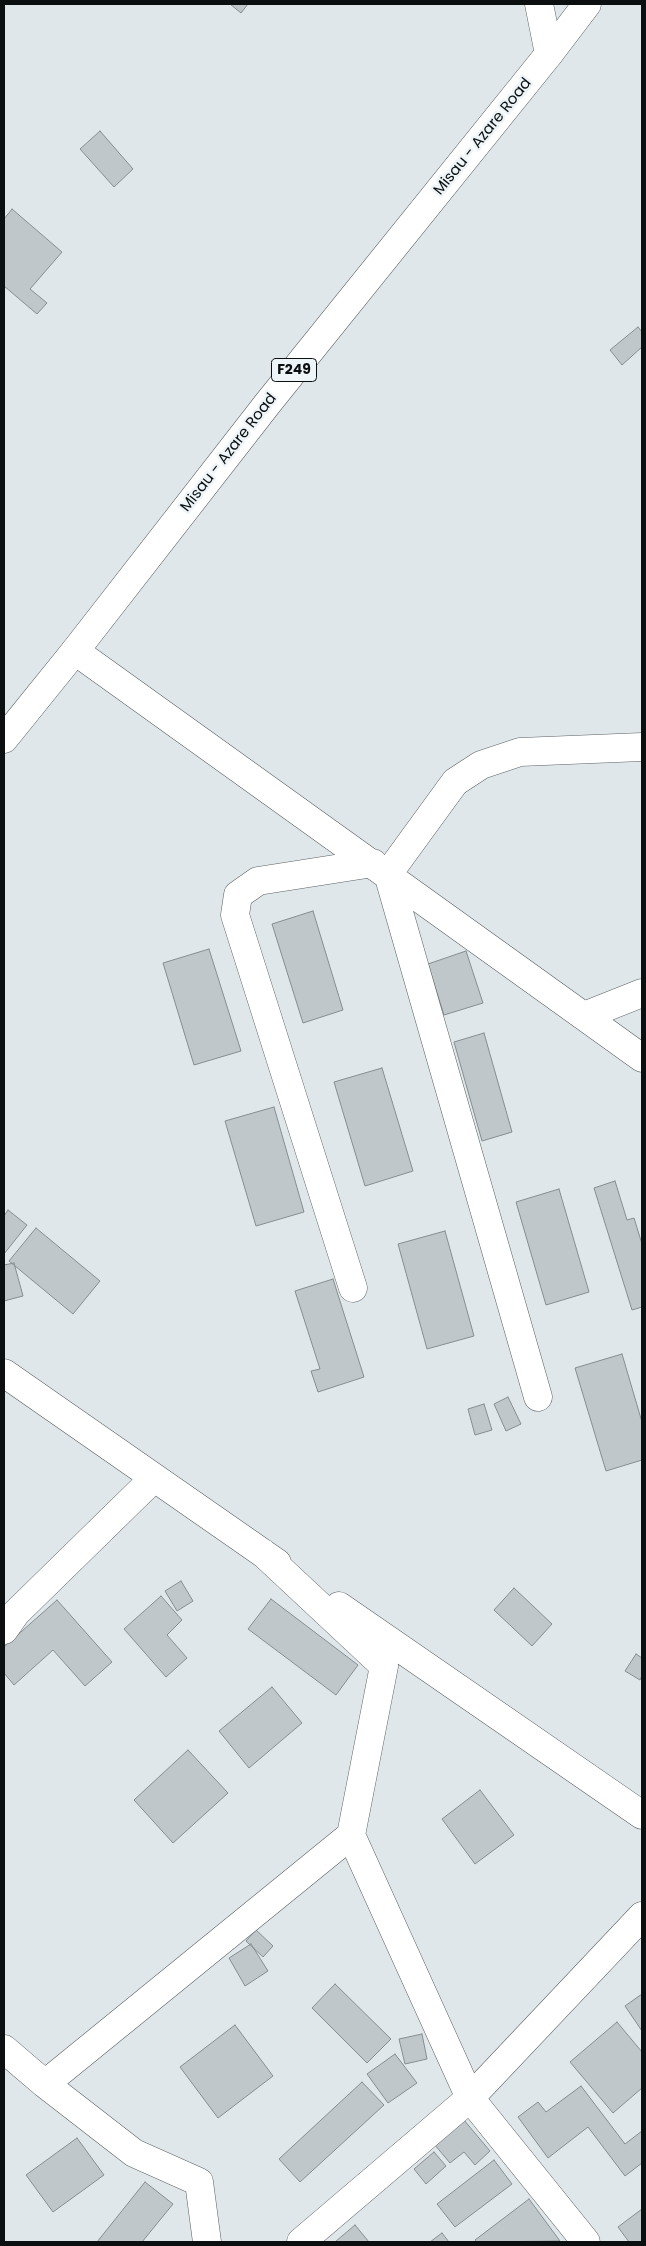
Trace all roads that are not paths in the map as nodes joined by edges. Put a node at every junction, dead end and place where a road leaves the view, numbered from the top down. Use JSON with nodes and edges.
{"nodes":[{"id":1,"x":539,"y":4,"type":"edge"},
{"id":2,"x":587,"y":4,"type":"edge"},
{"id":3,"x":549,"y":54,"type":"junction"},
{"id":4,"x":75,"y":651,"type":"junction"},
{"id":5,"x":4,"y":739,"type":"edge"},
{"id":6,"x":642,"y":748,"type":"edge"},
{"id":7,"x":381,"y":869,"type":"junction"},
{"id":8,"x":642,"y":993,"type":"edge"},
{"id":9,"x":584,"y":1016,"type":"junction"},
{"id":10,"x":642,"y":1058,"type":"edge"},
{"id":11,"x":353,"y":1288,"type":"dead end"},
{"id":12,"x":4,"y":1373,"type":"edge"},
{"id":13,"x":538,"y":1397,"type":"dead end"},
{"id":14,"x":154,"y":1478,"type":"junction"},
{"id":15,"x":263,"y":1553,"type":"junction"},
{"id":16,"x":4,"y":1630,"type":"edge"},
{"id":17,"x":642,"y":1815,"type":"edge"},
{"id":18,"x":351,"y":1835,"type":"junction"},
{"id":19,"x":642,"y":1916,"type":"edge"},
{"id":20,"x":4,"y":2049,"type":"edge"},
{"id":21,"x":45,"y":2084,"type":"junction"},
{"id":22,"x":470,"y":2098,"type":"junction"},
{"id":23,"x":207,"y":2242,"type":"edge"},
{"id":24,"x":301,"y":2242,"type":"edge"},
{"id":25,"x":586,"y":2242,"type":"edge"}],
"edges":[{"from":1,"to":3,"type":"street"},
{"from":2,"to":3,"type":"street","name":"Misau - Azare Road","number":"F249"},
{"from":3,"to":4,"type":"street","name":"Misau - Azare Road","number":"F249"},
{"from":4,"to":5,"type":"street","name":"Misau - Azare Road","number":"F249"},
{"from":4,"to":7,"type":"street"},
{"from":6,"to":7,"type":"street"},
{"from":7,"to":9,"type":"street"},
{"from":7,"to":11,"type":"street"},
{"from":7,"to":13,"type":"street"},
{"from":8,"to":9,"type":"street"},
{"from":9,"to":10,"type":"street"},
{"from":12,"to":14,"type":"street"},
{"from":14,"to":15,"type":"street"},
{"from":14,"to":16,"type":"street"},
{"from":15,"to":17,"type":"street"},
{"from":15,"to":18,"type":"street"},
{"from":18,"to":21,"type":"street"},
{"from":18,"to":22,"type":"street"},
{"from":19,"to":22,"type":"street"},
{"from":20,"to":21,"type":"street"},
{"from":21,"to":23,"type":"street"},
{"from":22,"to":24,"type":"street"},
{"from":22,"to":25,"type":"street"}]}
